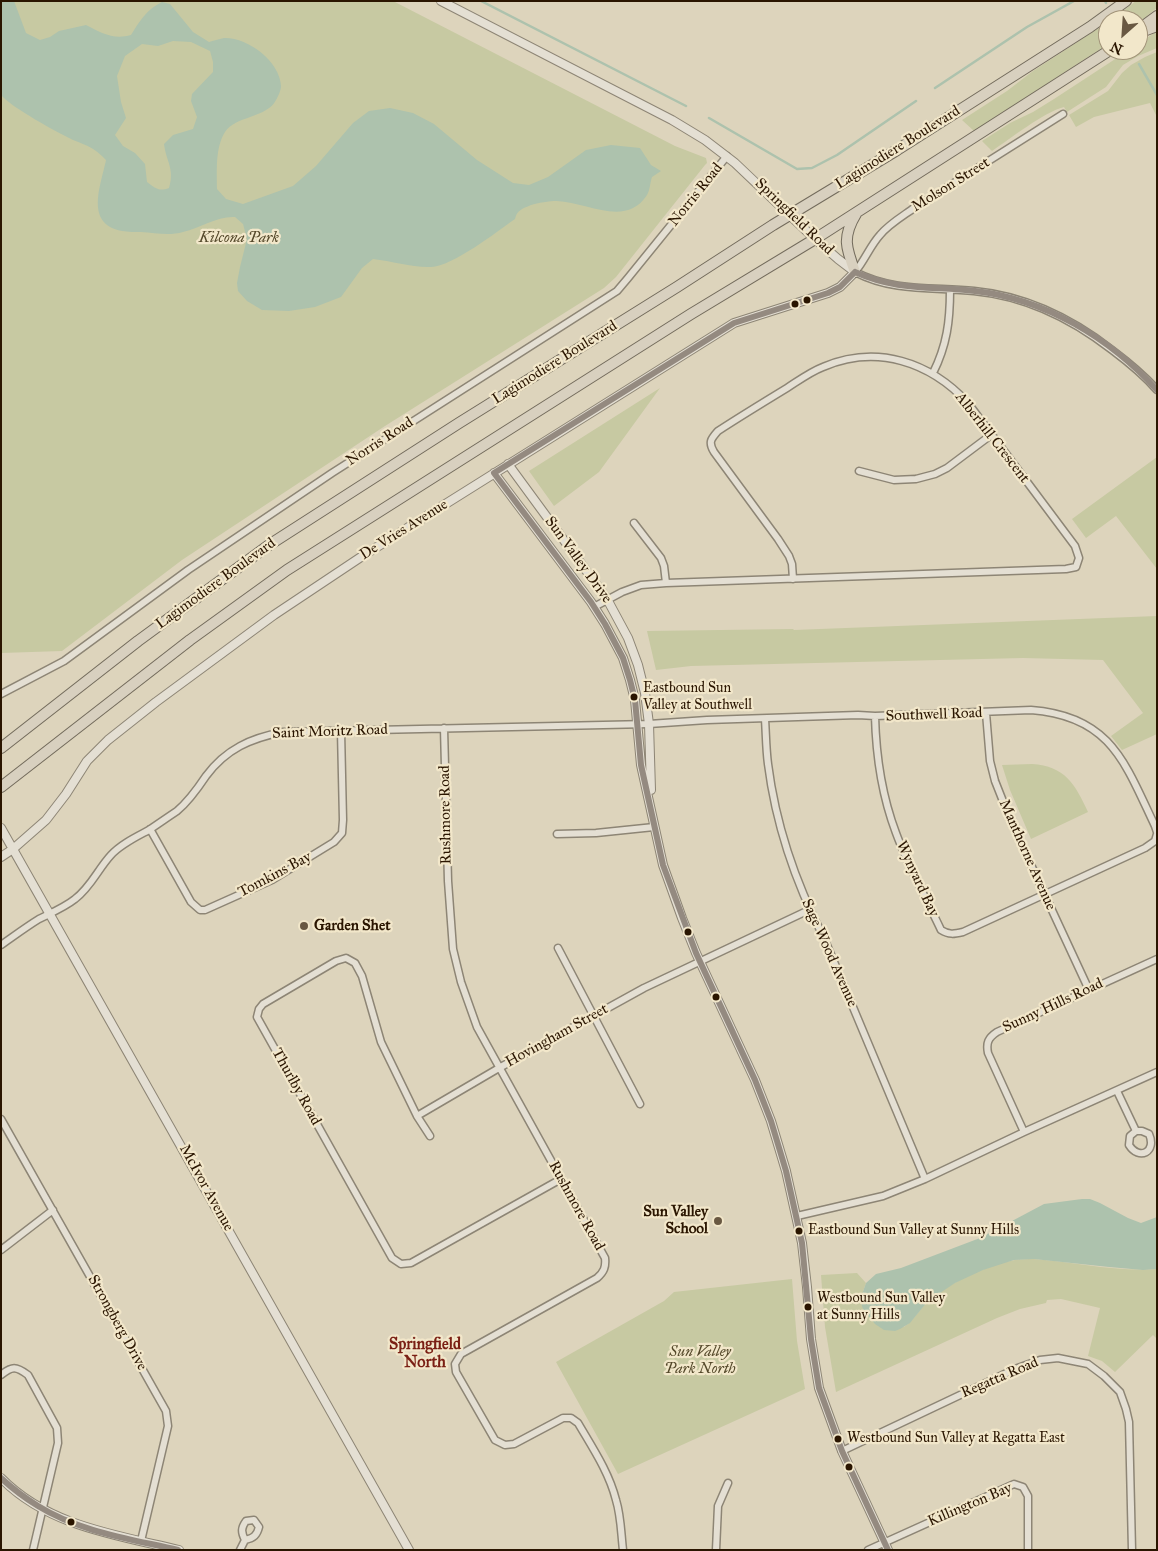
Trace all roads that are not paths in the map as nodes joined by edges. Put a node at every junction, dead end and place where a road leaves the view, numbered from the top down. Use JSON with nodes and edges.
{"nodes":[{"id":1,"x":441,"y":1,"type":"edge"},
{"id":2,"x":1126,"y":1,"type":"edge"},
{"id":3,"x":1098,"y":58,"type":"edge"},
{"id":4,"x":1063,"y":114,"type":"dead end"},
{"id":5,"x":727,"y":156,"type":"junction"},
{"id":6,"x":858,"y":211,"type":"junction"},
{"id":7,"x":789,"y":215,"type":"junction"},
{"id":8,"x":815,"y":239,"type":"junction"},
{"id":9,"x":856,"y":272,"type":"junction"},
{"id":10,"x":950,"y":290,"type":"junction"},
{"id":11,"x":933,"y":373,"type":"junction"},
{"id":12,"x":1157,"y":390,"type":"edge"},
{"id":13,"x":991,"y":435,"type":"junction"},
{"id":14,"x":508,"y":464,"type":"junction"},
{"id":15,"x":859,"y":471,"type":"dead end"},
{"id":16,"x":494,"y":473,"type":"junction"},
{"id":17,"x":634,"y":523,"type":"dead end"},
{"id":18,"x":793,"y":579,"type":"junction"},
{"id":19,"x":666,"y":583,"type":"junction"},
{"id":20,"x":608,"y":599,"type":"junction"},
{"id":21,"x":594,"y":607,"type":"junction"},
{"id":22,"x":1,"y":694,"type":"edge"},
{"id":23,"x":986,"y":713,"type":"junction"},
{"id":24,"x":875,"y":716,"type":"junction"},
{"id":25,"x":765,"y":719,"type":"junction"},
{"id":26,"x":638,"y":724,"type":"junction"},
{"id":27,"x":649,"y":724,"type":"junction"},
{"id":28,"x":444,"y":728,"type":"junction"},
{"id":29,"x":341,"y":732,"type":"junction"},
{"id":30,"x":1,"y":748,"type":"edge"},
{"id":31,"x":1,"y":787,"type":"edge"},
{"id":32,"x":652,"y":810,"type":"junction"},
{"id":33,"x":654,"y":827,"type":"junction"},
{"id":34,"x":1,"y":828,"type":"edge"},
{"id":35,"x":150,"y":829,"type":"junction"},
{"id":36,"x":1157,"y":833,"type":"edge"},
{"id":37,"x":558,"y":834,"type":"dead end"},
{"id":38,"x":13,"y":849,"type":"junction"},
{"id":39,"x":1,"y":858,"type":"edge"},
{"id":40,"x":1044,"y":894,"type":"junction"},
{"id":41,"x":809,"y":910,"type":"junction"},
{"id":42,"x":51,"y":913,"type":"junction"},
{"id":43,"x":1,"y":945,"type":"edge"},
{"id":44,"x":558,"y":948,"type":"dead end"},
{"id":45,"x":1157,"y":959,"type":"edge"},
{"id":46,"x":700,"y":962,"type":"junction"},
{"id":47,"x":1089,"y":990,"type":"junction"},
{"id":48,"x":594,"y":1016,"type":"junction"},
{"id":49,"x":499,"y":1068,"type":"junction"},
{"id":50,"x":1157,"y":1072,"type":"edge"},
{"id":51,"x":1117,"y":1091,"type":"junction"},
{"id":52,"x":640,"y":1104,"type":"dead end"},
{"id":53,"x":417,"y":1116,"type":"junction"},
{"id":54,"x":1,"y":1119,"type":"edge"},
{"id":55,"x":1136,"y":1131,"type":"dead end"},
{"id":56,"x":1024,"y":1132,"type":"junction"},
{"id":57,"x":430,"y":1136,"type":"dead end"},
{"id":58,"x":562,"y":1179,"type":"junction"},
{"id":59,"x":925,"y":1179,"type":"junction"},
{"id":60,"x":53,"y":1210,"type":"junction"},
{"id":61,"x":796,"y":1216,"type":"junction"},
{"id":62,"x":1,"y":1250,"type":"edge"},
{"id":63,"x":1,"y":1375,"type":"edge"},
{"id":64,"x":842,"y":1451,"type":"junction"},
{"id":65,"x":1,"y":1478,"type":"edge"},
{"id":66,"x":728,"y":1483,"type":"dead end"},
{"id":67,"x":43,"y":1510,"type":"junction"},
{"id":68,"x":245,"y":1540,"type":"dead end"},
{"id":69,"x":141,"y":1541,"type":"junction"},
{"id":70,"x":887,"y":1546,"type":"edge"},
{"id":71,"x":33,"y":1550,"type":"edge"},
{"id":72,"x":179,"y":1550,"type":"edge"},
{"id":73,"x":240,"y":1550,"type":"edge"},
{"id":74,"x":409,"y":1550,"type":"edge"},
{"id":75,"x":623,"y":1550,"type":"edge"},
{"id":76,"x":716,"y":1550,"type":"edge"},
{"id":77,"x":868,"y":1550,"type":"edge"},
{"id":78,"x":1028,"y":1550,"type":"edge"},
{"id":79,"x":1132,"y":1550,"type":"edge"}],
"edges":[{"from":1,"to":5,"type":"street","name":"Springfield Road"},
{"from":2,"to":7,"type":"main road","name":"Lagimodiere Boulevard"},
{"from":3,"to":6,"type":"main road","name":"Lagimodiere Boulevard"},
{"from":4,"to":9,"type":"street","name":"Molson Street"},
{"from":5,"to":7,"type":"street","name":"Springfield Road"},
{"from":5,"to":22,"type":"street","name":"Norris Road"},
{"from":6,"to":8,"type":"main road","name":"Lagimodiere Boulevard"},
{"from":6,"to":9,"type":"main road"},
{"from":7,"to":8,"type":"street","name":"Springfield Road"},
{"from":7,"to":30,"type":"main road","name":"Lagimodiere Boulevard"},
{"from":8,"to":9,"type":"street","name":"Springfield Road"},
{"from":8,"to":31,"type":"main road","name":"Lagimodiere Boulevard"},
{"from":9,"to":10,"type":"street","name":"Springfield Road"},
{"from":9,"to":14,"type":"street","name":"De Vries Avenue"},
{"from":10,"to":11,"type":"street"},
{"from":10,"to":12,"type":"street","name":"Springfield Road"},
{"from":11,"to":13,"type":"street","name":"Alberhill Crescent"},
{"from":11,"to":18,"type":"street","name":"Alberhill Crescent"},
{"from":13,"to":15,"type":"street"},
{"from":13,"to":18,"type":"street","name":"Alberhill Crescent"},
{"from":14,"to":16,"type":"street","name":"De Vries Avenue"},
{"from":14,"to":20,"type":"street","name":"Sun Valley Drive"},
{"from":16,"to":21,"type":"street","name":"Sun Valley Drive"},
{"from":16,"to":38,"type":"street","name":"De Vries Avenue"},
{"from":17,"to":19,"type":"street"},
{"from":18,"to":19,"type":"street","name":"Alberhill Crescent"},
{"from":19,"to":20,"type":"street","name":"Alberhill Crescent"},
{"from":20,"to":21,"type":"street","name":"Alberhill Crescent"},
{"from":20,"to":27,"type":"street","name":"Sun Valley Drive"},
{"from":21,"to":26,"type":"street","name":"Sun Valley Drive"},
{"from":23,"to":24,"type":"street","name":"Southwell Road"},
{"from":23,"to":36,"type":"street","name":"Southwell Road"},
{"from":23,"to":40,"type":"street","name":"Manthorne Avenue"},
{"from":24,"to":25,"type":"street","name":"Southwell Road"},
{"from":24,"to":40,"type":"street","name":"Wynyard Bay"},
{"from":25,"to":27,"type":"street","name":"Southwell Road"},
{"from":25,"to":41,"type":"street","name":"Sage Wood Avenue"},
{"from":26,"to":27,"type":"street","name":"Saint Moritz Road"},
{"from":26,"to":28,"type":"street","name":"Saint Moritz Road"},
{"from":26,"to":32,"type":"street","name":"Sun Valley Drive"},
{"from":27,"to":32,"type":"street","name":"Sun Valley Drive"},
{"from":28,"to":29,"type":"street","name":"Saint Moritz Road"},
{"from":28,"to":49,"type":"street","name":"Rushmore Road"},
{"from":29,"to":35,"type":"street","name":"Saint Moritz Road"},
{"from":29,"to":35,"type":"street","name":"Tomkins Bay"},
{"from":32,"to":33,"type":"street","name":"Sun Valley Drive"},
{"from":33,"to":37,"type":"street"},
{"from":33,"to":46,"type":"street","name":"Sun Valley Drive"},
{"from":34,"to":38,"type":"street","name":"McIvor Avenue"},
{"from":35,"to":42,"type":"street","name":"Saint Moritz Road"},
{"from":36,"to":40,"type":"street","name":"Southwell Road"},
{"from":38,"to":39,"type":"street","name":"De Vries Avenue"},
{"from":38,"to":42,"type":"street","name":"McIvor Avenue"},
{"from":40,"to":47,"type":"street","name":"Manthorne Avenue"},
{"from":41,"to":46,"type":"street","name":"Hovingham Street"},
{"from":41,"to":59,"type":"street","name":"Sage Wood Avenue"},
{"from":42,"to":43,"type":"street"},
{"from":42,"to":74,"type":"street","name":"McIvor Avenue"},
{"from":44,"to":48,"type":"street"},
{"from":45,"to":47,"type":"street","name":"Sunny Hills Road"},
{"from":46,"to":48,"type":"street","name":"Hovingham Street"},
{"from":46,"to":61,"type":"street","name":"Sun Valley Drive"},
{"from":47,"to":56,"type":"street","name":"Sunny Hills Road"},
{"from":48,"to":49,"type":"street","name":"Hovingham Street"},
{"from":48,"to":52,"type":"street"},
{"from":49,"to":53,"type":"street","name":"Hovingham Street"},
{"from":49,"to":58,"type":"street","name":"Rushmore Road"},
{"from":50,"to":51,"type":"street"},
{"from":51,"to":55,"type":"street"},
{"from":51,"to":56,"type":"street"},
{"from":53,"to":57,"type":"street","name":"Thurlby Road"},
{"from":53,"to":58,"type":"street","name":"Thurlby Road"},
{"from":54,"to":60,"type":"street","name":"Strongberg Drive"},
{"from":56,"to":59,"type":"street"},
{"from":58,"to":75,"type":"street","name":"Rushmore Road"},
{"from":59,"to":61,"type":"street"},
{"from":60,"to":62,"type":"street"},
{"from":60,"to":69,"type":"street","name":"Strongberg Drive"},
{"from":61,"to":64,"type":"street","name":"Sun Valley Drive"},
{"from":63,"to":67,"type":"street"},
{"from":64,"to":70,"type":"street","name":"Sun Valley Drive"},
{"from":64,"to":79,"type":"street","name":"Regatta Road"},
{"from":65,"to":67,"type":"street"},
{"from":66,"to":76,"type":"street"},
{"from":67,"to":69,"type":"street"},
{"from":67,"to":71,"type":"street"},
{"from":68,"to":73,"type":"street"},
{"from":69,"to":72,"type":"street"},
{"from":70,"to":77,"type":"street","name":"Killington Bay"},
{"from":70,"to":78,"type":"street","name":"Killington Bay"}]}
